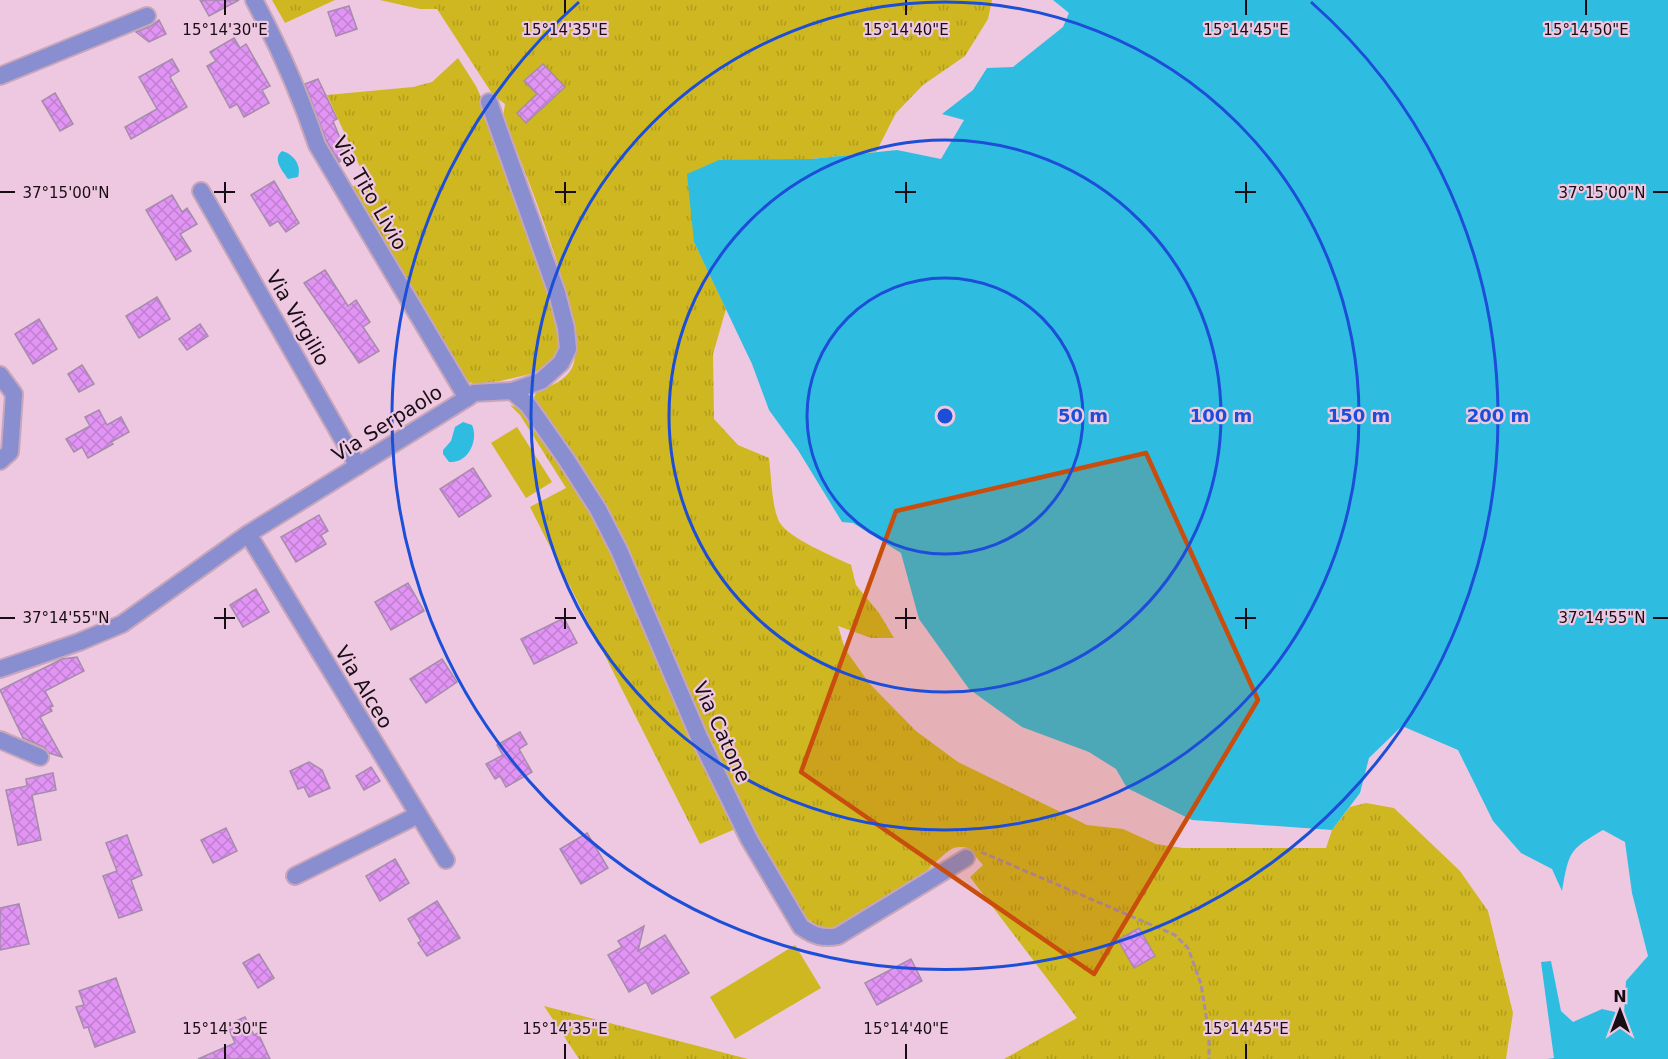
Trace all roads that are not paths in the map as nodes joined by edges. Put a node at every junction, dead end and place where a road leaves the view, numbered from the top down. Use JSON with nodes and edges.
{"nodes":[{"id":1,"x":254,"y":0,"type":"edge"},
{"id":2,"x":147,"y":16,"type":"dead end"},
{"id":3,"x":0,"y":76,"type":"edge"},
{"id":4,"x":489,"y":102,"type":"dead end"},
{"id":5,"x":201,"y":191,"type":"dead end"},
{"id":6,"x":0,"y":375,"type":"edge"},
{"id":7,"x":512,"y":391,"type":"junction"},
{"id":8,"x":467,"y":398,"type":"junction"},
{"id":9,"x":0,"y":461,"type":"edge"},
{"id":10,"x":358,"y":465,"type":"junction"},
{"id":11,"x":248,"y":534,"type":"junction"},
{"id":12,"x":0,"y":669,"type":"edge"},
{"id":13,"x":0,"y":740,"type":"edge"},
{"id":14,"x":40,"y":757,"type":"dead end"},
{"id":15,"x":418,"y":815,"type":"junction"},
{"id":16,"x":966,"y":858,"type":"road end"},
{"id":17,"x":446,"y":860,"type":"dead end"},
{"id":18,"x":295,"y":876,"type":"dead end"}],
"edges":[{"from":1,"to":8,"type":"street","name":"Via Tito Livio"},
{"from":2,"to":3,"type":"street"},
{"from":4,"to":7,"type":"street","name":"Via Serpaolo"},
{"from":5,"to":10,"type":"street","name":"Via Virgilio"},
{"from":6,"to":9,"type":"street"},
{"from":7,"to":8,"type":"street","name":"Via Serpaolo"},
{"from":7,"to":16,"type":"street","name":"Via Catone"},
{"from":8,"to":10,"type":"street","name":"Via Serpaolo"},
{"from":10,"to":11,"type":"street","name":"Via Serpaolo"},
{"from":11,"to":12,"type":"street","name":"Via Serpaolo"},
{"from":11,"to":15,"type":"street","name":"Via Alceo"},
{"from":13,"to":14,"type":"street"},
{"from":15,"to":17,"type":"street","name":"Via Alceo"},
{"from":15,"to":18,"type":"street"}]}
